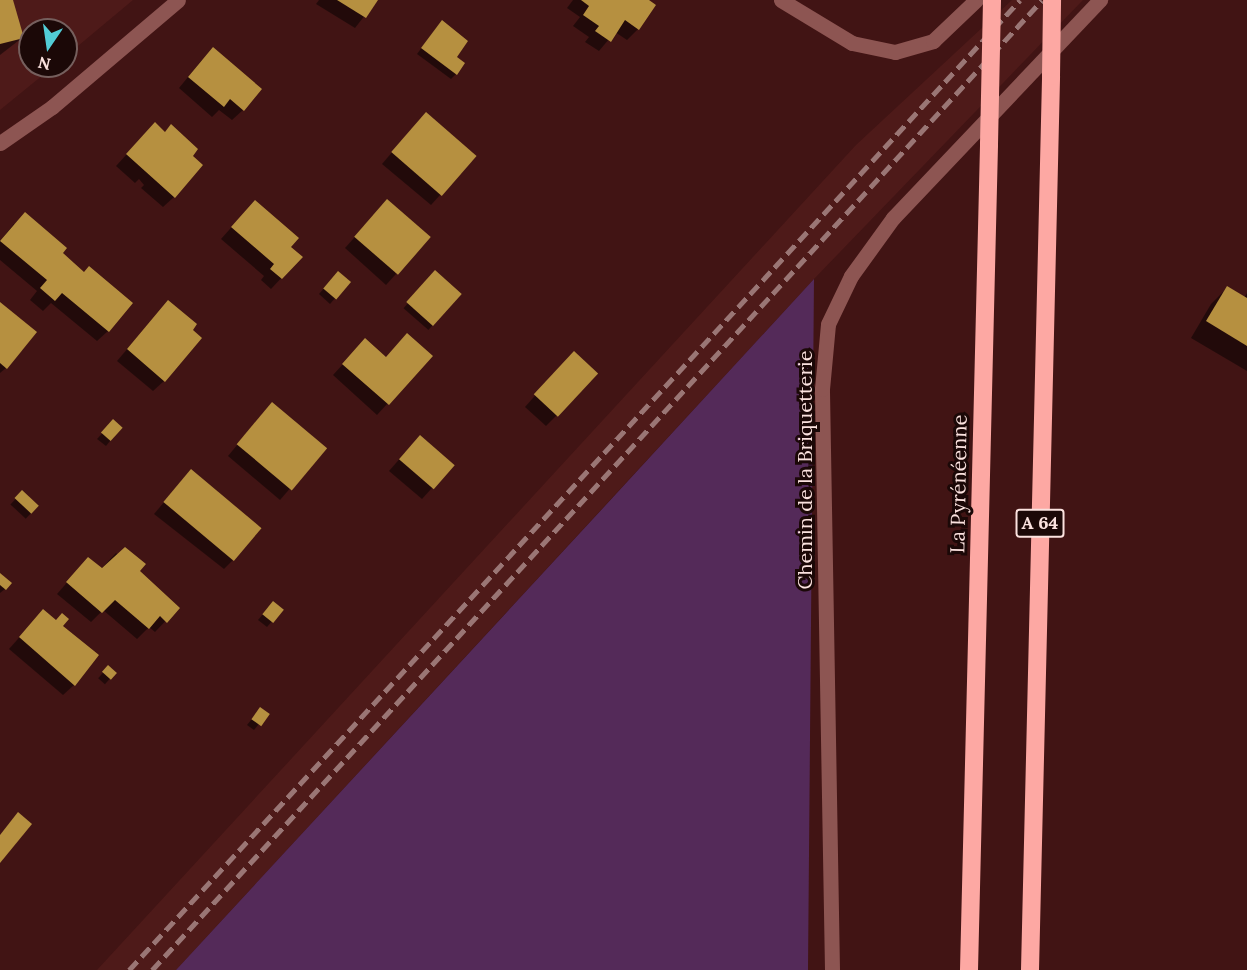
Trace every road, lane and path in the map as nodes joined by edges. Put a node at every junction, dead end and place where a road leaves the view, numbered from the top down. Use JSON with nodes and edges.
{"nodes":[{"id":1,"x":178,"y":0,"type":"edge"},
{"id":2,"x":781,"y":0,"type":"edge"},
{"id":3,"x":976,"y":0,"type":"edge"},
{"id":4,"x":992,"y":0,"type":"edge"},
{"id":5,"x":1052,"y":0,"type":"edge"},
{"id":6,"x":1100,"y":0,"type":"edge"},
{"id":7,"x":0,"y":143,"type":"edge"},
{"id":8,"x":832,"y":970,"type":"edge"},
{"id":9,"x":969,"y":970,"type":"edge"},
{"id":10,"x":1030,"y":970,"type":"edge"}],
"edges":[{"from":1,"to":7,"type":"street"},
{"from":2,"to":3,"type":"street"},
{"from":4,"to":9,"type":"highway","name":"La Pyrénéenne","bridge":true},
{"from":5,"to":10,"type":"highway","number":"A 64","bridge":true},
{"from":6,"to":8,"type":"street","name":"Chemin de la Briquetterie"}]}
